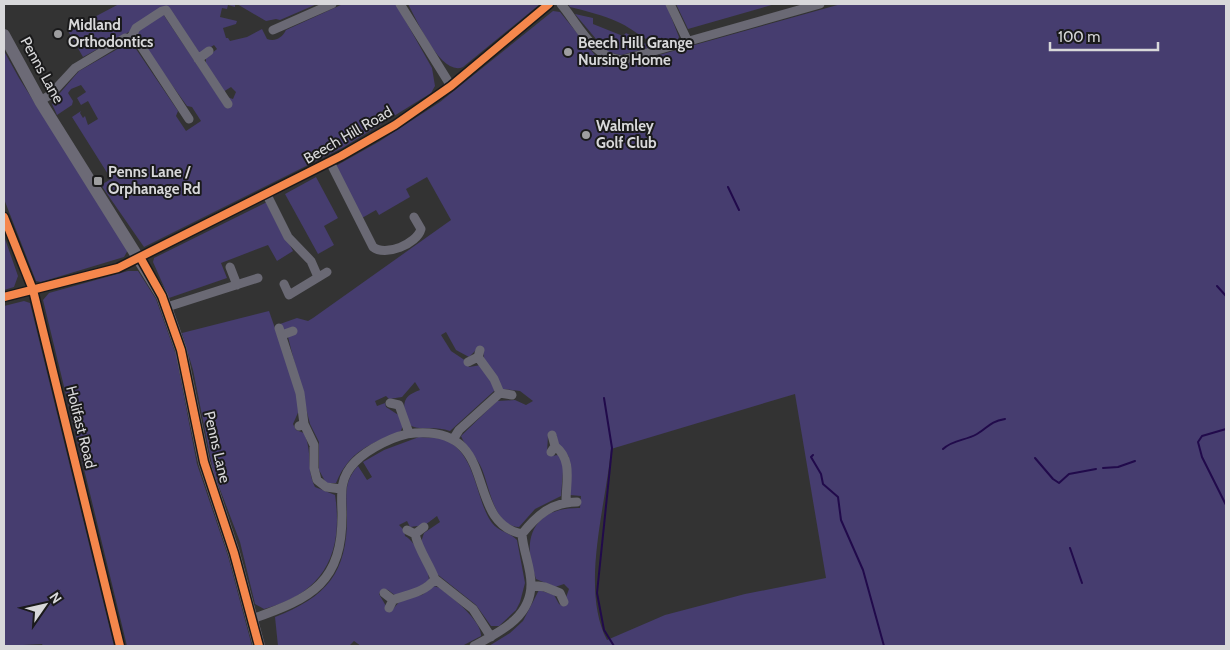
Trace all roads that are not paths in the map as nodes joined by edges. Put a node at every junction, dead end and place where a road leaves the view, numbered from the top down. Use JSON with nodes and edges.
{"nodes":[{"id":1,"x":332,"y":4,"type":"edge"},
{"id":2,"x":400,"y":4,"type":"edge"},
{"id":3,"x":550,"y":4,"type":"edge"},
{"id":4,"x":561,"y":4,"type":"edge"},
{"id":5,"x":670,"y":4,"type":"edge"},
{"id":6,"x":820,"y":4,"type":"edge"},
{"id":7,"x":273,"y":30,"type":"dead end"},
{"id":8,"x":4,"y":35,"type":"edge"},
{"id":9,"x":131,"y":38,"type":"junction"},
{"id":10,"x":688,"y":42,"type":"junction"},
{"id":11,"x":209,"y":51,"type":"dead end"},
{"id":12,"x":198,"y":59,"type":"junction"},
{"id":13,"x":451,"y":86,"type":"junction"},
{"id":14,"x":40,"y":101,"type":"junction"},
{"id":15,"x":228,"y":104,"type":"dead end"},
{"id":16,"x":189,"y":119,"type":"dead end"},
{"id":17,"x":330,"y":162,"type":"junction"},
{"id":18,"x":267,"y":195,"type":"junction"},
{"id":19,"x":4,"y":217,"type":"edge"},
{"id":20,"x":414,"y":217,"type":"dead end"},
{"id":21,"x":140,"y":257,"type":"junction"},
{"id":22,"x":230,"y":267,"type":"dead end"},
{"id":23,"x":327,"y":272,"type":"dead end"},
{"id":24,"x":318,"y":277,"type":"junction"},
{"id":25,"x":258,"y":278,"type":"dead end"},
{"id":26,"x":284,"y":284,"type":"dead end"},
{"id":27,"x":237,"y":285,"type":"junction"},
{"id":28,"x":33,"y":290,"type":"junction"},
{"id":29,"x":4,"y":297,"type":"edge"},
{"id":30,"x":166,"y":307,"type":"junction"},
{"id":31,"x":293,"y":331,"type":"dead end"},
{"id":32,"x":468,"y":362,"type":"dead end"},
{"id":33,"x":500,"y":393,"type":"junction"},
{"id":34,"x":512,"y":395,"type":"dead end"},
{"id":35,"x":390,"y":403,"type":"dead end"},
{"id":36,"x":409,"y":433,"type":"junction"},
{"id":37,"x":552,"y":435,"type":"dead end"},
{"id":38,"x":454,"y":438,"type":"junction"},
{"id":39,"x":341,"y":488,"type":"junction"},
{"id":40,"x":566,"y":502,"type":"junction"},
{"id":41,"x":577,"y":502,"type":"dead end"},
{"id":42,"x":424,"y":527,"type":"dead end"},
{"id":43,"x":522,"y":534,"type":"junction"},
{"id":44,"x":434,"y":579,"type":"junction"},
{"id":45,"x":531,"y":585,"type":"junction"},
{"id":46,"x":384,"y":593,"type":"dead end"},
{"id":47,"x":563,"y":594,"type":"dead end"},
{"id":48,"x":252,"y":619,"type":"junction"},
{"id":49,"x":491,"y":637,"type":"junction"},
{"id":50,"x":120,"y":646,"type":"edge"},
{"id":51,"x":259,"y":646,"type":"edge"},
{"id":52,"x":474,"y":646,"type":"edge"}],
"edges":[{"from":1,"to":7,"type":"street"},
{"from":2,"to":13,"type":"street"},
{"from":3,"to":13,"type":"street","name":"Beech Hill Road"},
{"from":4,"to":10,"type":"street"},
{"from":5,"to":10,"type":"street"},
{"from":6,"to":10,"type":"street"},
{"from":8,"to":14,"type":"main road","name":"Penns Lane"},
{"from":9,"to":12,"type":"street"},
{"from":9,"to":14,"type":"street"},
{"from":9,"to":16,"type":"street"},
{"from":11,"to":12,"type":"street"},
{"from":12,"to":15,"type":"street"},
{"from":13,"to":17,"type":"street","name":"Beech Hill Road"},
{"from":14,"to":21,"type":"main road","name":"Penns Lane"},
{"from":17,"to":18,"type":"street","name":"Beech Hill Road"},
{"from":17,"to":20,"type":"street"},
{"from":18,"to":21,"type":"street","name":"Beech Hill Road"},
{"from":18,"to":24,"type":"street"},
{"from":19,"to":28,"type":"street","name":"Holifast Road"},
{"from":21,"to":28,"type":"street","name":"Beech Hill Road"},
{"from":21,"to":30,"type":"main road","name":"Penns Lane"},
{"from":22,"to":27,"type":"street"},
{"from":23,"to":24,"type":"street"},
{"from":24,"to":26,"type":"street"},
{"from":25,"to":27,"type":"street"},
{"from":27,"to":30,"type":"street"},
{"from":28,"to":29,"type":"street","name":"Beech Hill Road"},
{"from":28,"to":50,"type":"street","name":"Holifast Road"},
{"from":30,"to":48,"type":"main road","name":"Penns Lane"},
{"from":31,"to":39,"type":"street"},
{"from":32,"to":33,"type":"street"},
{"from":33,"to":34,"type":"street"},
{"from":33,"to":38,"type":"street"},
{"from":35,"to":36,"type":"street"},
{"from":36,"to":38,"type":"street"},
{"from":36,"to":39,"type":"street"},
{"from":37,"to":40,"type":"street"},
{"from":38,"to":43,"type":"street"},
{"from":39,"to":48,"type":"street"},
{"from":40,"to":41,"type":"street"},
{"from":40,"to":43,"type":"street"},
{"from":42,"to":44,"type":"street"},
{"from":43,"to":45,"type":"street"},
{"from":44,"to":46,"type":"street"},
{"from":44,"to":49,"type":"street"},
{"from":45,"to":47,"type":"street"},
{"from":45,"to":49,"type":"street"},
{"from":48,"to":51,"type":"main road","name":"Penns Lane"},
{"from":49,"to":52,"type":"street"}]}
